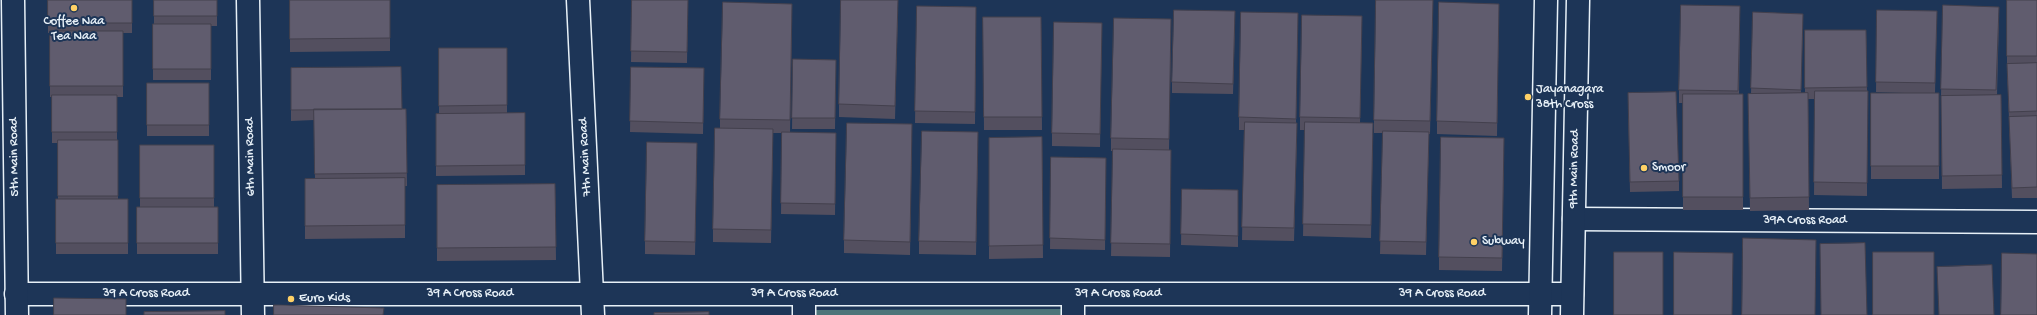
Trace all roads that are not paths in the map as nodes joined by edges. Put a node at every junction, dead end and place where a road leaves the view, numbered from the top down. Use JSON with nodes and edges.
{"nodes":[{"id":1,"x":13,"y":0,"type":"edge"},
{"id":2,"x":248,"y":0,"type":"edge"},
{"id":3,"x":578,"y":0,"type":"edge"},
{"id":4,"x":1546,"y":0,"type":"edge"},
{"id":5,"x":1578,"y":0,"type":"edge"},
{"id":6,"x":1574,"y":219,"type":"junction"},
{"id":7,"x":2037,"y":222,"type":"edge"},
{"id":8,"x":592,"y":293,"type":"junction"},
{"id":9,"x":1073,"y":294,"type":"junction"},
{"id":10,"x":1540,"y":294,"type":"junction"},
{"id":11,"x":1572,"y":294,"type":"junction"},
{"id":12,"x":17,"y":305,"type":"edge"},
{"id":13,"x":252,"y":305,"type":"edge"},
{"id":14,"x":804,"y":305,"type":"edge"},
{"id":15,"x":593,"y":315,"type":"edge"},
{"id":16,"x":1073,"y":315,"type":"edge"},
{"id":17,"x":1540,"y":315,"type":"edge"},
{"id":18,"x":1572,"y":315,"type":"edge"}],
"edges":[{"from":1,"to":12,"type":"street","name":"5th Main Road"},
{"from":2,"to":13,"type":"street","name":"6th Main Road"},
{"from":3,"to":8,"type":"street","name":"7th Main Road"},
{"from":4,"to":10,"type":"street"},
{"from":5,"to":6,"type":"street","name":"9th Main Road"},
{"from":6,"to":7,"type":"street","name":"39A Cross Road"},
{"from":6,"to":11,"type":"street","name":"9th Main Road"},
{"from":8,"to":13,"type":"street","name":"39 A Cross Road"},
{"from":8,"to":14,"type":"street","name":"39 A Cross Road"},
{"from":8,"to":15,"type":"street","name":"7th Main Road"},
{"from":9,"to":10,"type":"street","name":"39 A Cross Road"},
{"from":9,"to":14,"type":"street","name":"39 A Cross Road"},
{"from":9,"to":16,"type":"street"},
{"from":10,"to":11,"type":"street","name":"39 A Cross Road"},
{"from":10,"to":17,"type":"street"},
{"from":11,"to":18,"type":"street","name":"9th Main Road"},
{"from":12,"to":13,"type":"street","name":"39 A Cross Road"}]}
